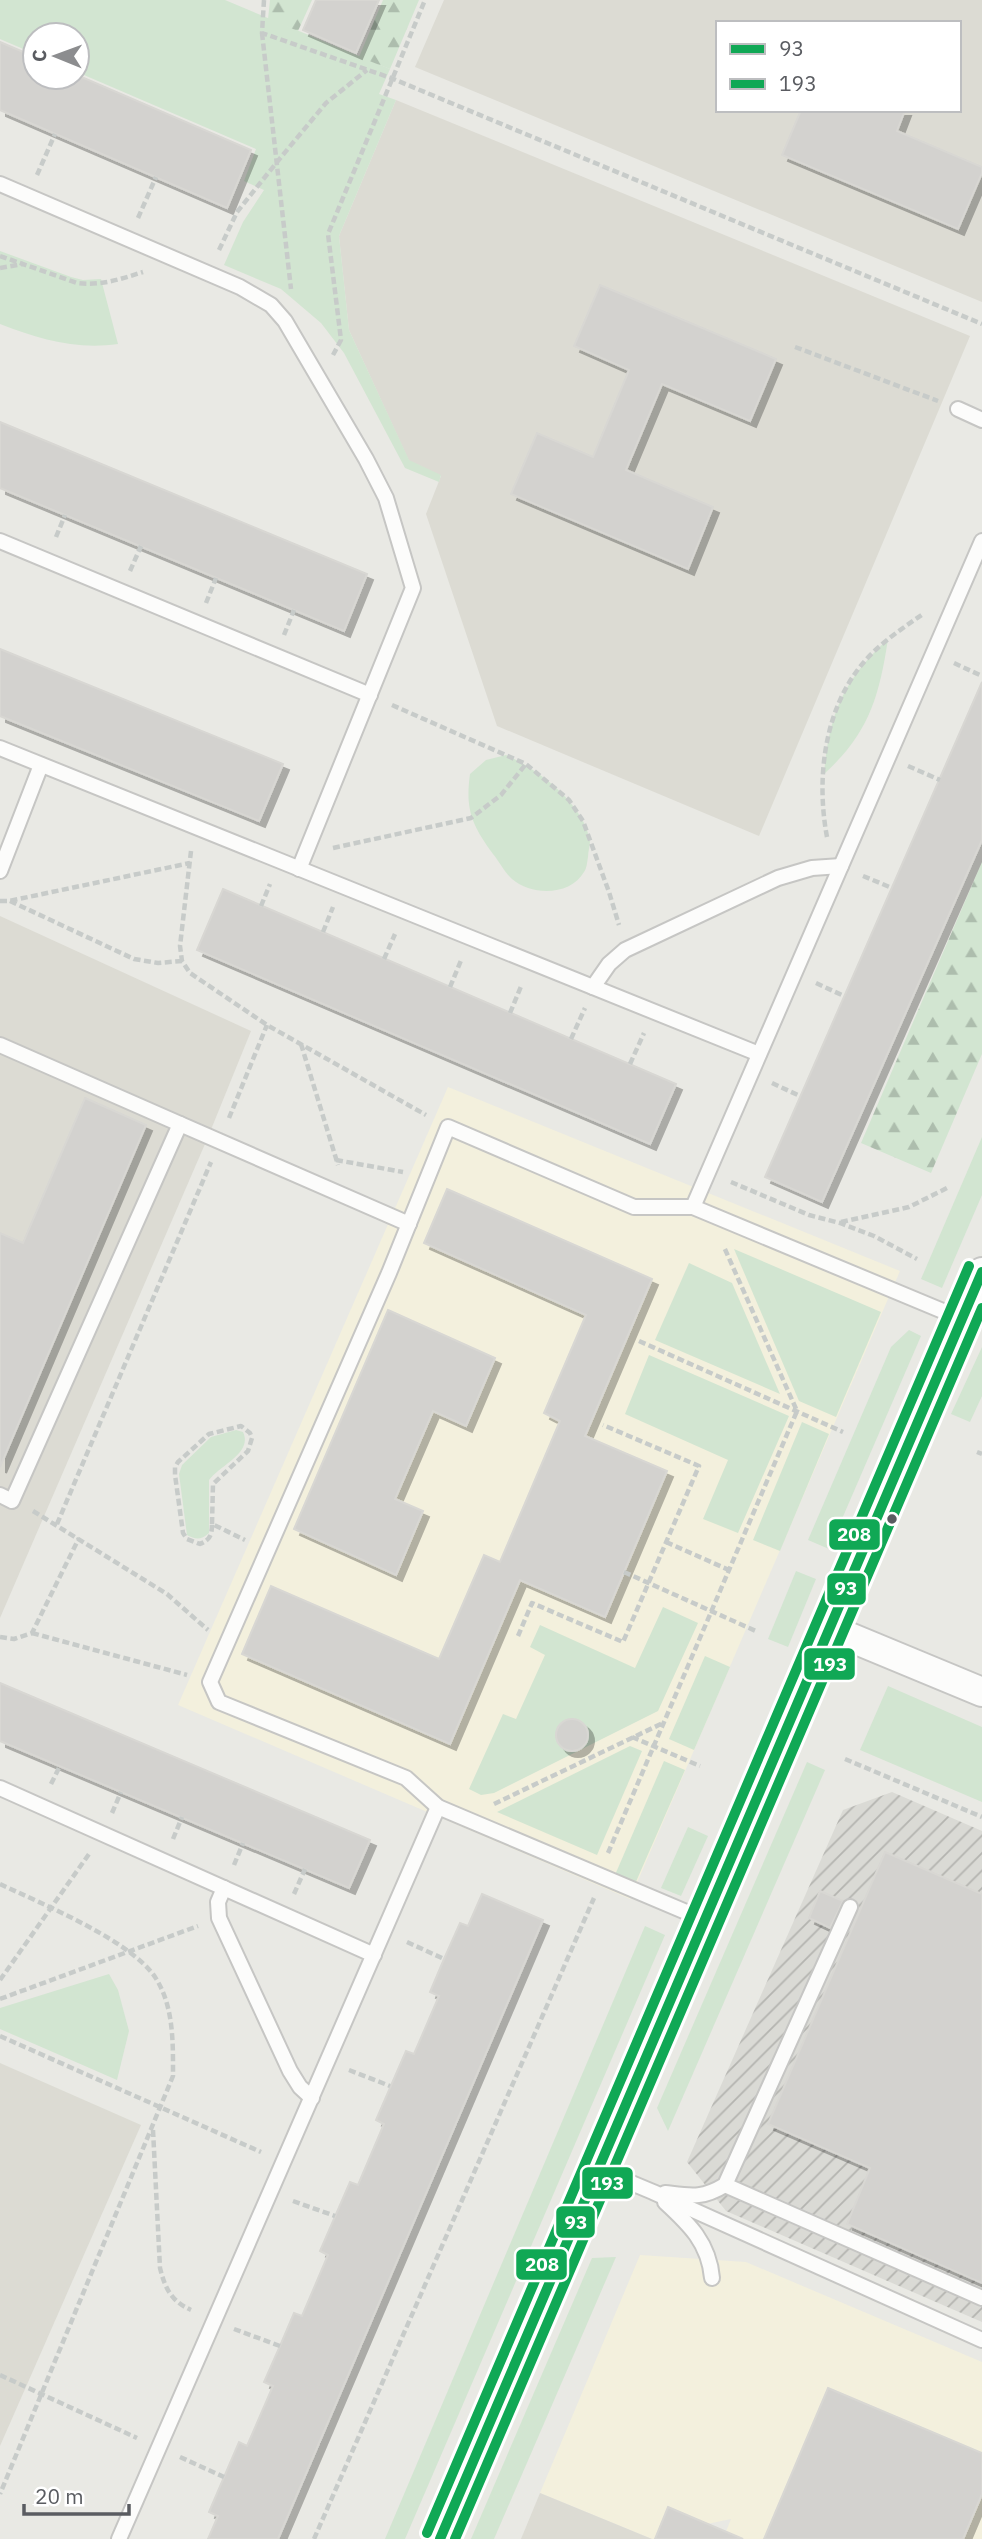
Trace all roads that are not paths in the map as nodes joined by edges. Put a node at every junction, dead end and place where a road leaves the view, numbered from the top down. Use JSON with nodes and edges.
{"nodes":[{"id":1,"x":0,"y":184,"type":"edge"},
{"id":2,"x":958,"y":410,"type":"dead end"},
{"id":3,"x":982,"y":420,"type":"edge"},
{"id":4,"x":0,"y":541,"type":"edge"},
{"id":5,"x":982,"y":541,"type":"edge"},
{"id":6,"x":370,"y":695,"type":"junction"},
{"id":7,"x":0,"y":748,"type":"edge"},
{"id":8,"x":41,"y":765,"type":"junction"},
{"id":9,"x":841,"y":866,"type":"junction"},
{"id":10,"x":299,"y":869,"type":"junction"},
{"id":11,"x":0,"y":871,"type":"edge"},
{"id":12,"x":593,"y":987,"type":"junction"},
{"id":13,"x":0,"y":1045,"type":"edge"},
{"id":14,"x":759,"y":1054,"type":"junction"},
{"id":15,"x":180,"y":1124,"type":"junction"},
{"id":16,"x":693,"y":1207,"type":"junction"},
{"id":17,"x":409,"y":1224,"type":"junction"},
{"id":18,"x":982,"y":1272,"type":"edge"},
{"id":19,"x":972,"y":1320,"type":"edge"},
{"id":20,"x":6,"y":1498,"type":"edge"},
{"id":21,"x":830,"y":1629,"type":"junction"},
{"id":22,"x":982,"y":1692,"type":"edge"},
{"id":23,"x":0,"y":1788,"type":"edge"},
{"id":24,"x":438,"y":1807,"type":"junction"},
{"id":25,"x":224,"y":1888,"type":"junction"},
{"id":26,"x":850,"y":1907,"type":"dead end"},
{"id":27,"x":705,"y":1920,"type":"junction"},
{"id":28,"x":374,"y":1955,"type":"junction"},
{"id":29,"x":312,"y":2098,"type":"junction"},
{"id":30,"x":598,"y":2169,"type":"junction"},
{"id":31,"x":725,"y":2185,"type":"junction"},
{"id":32,"x":653,"y":2192,"type":"junction"},
{"id":33,"x":712,"y":2278,"type":"dead end"},
{"id":34,"x":982,"y":2298,"type":"edge"},
{"id":35,"x":982,"y":2340,"type":"edge"},
{"id":36,"x":119,"y":2539,"type":"edge"},
{"id":37,"x":440,"y":2539,"type":"edge"}],
"edges":[{"from":1,"to":6,"type":"lane"},
{"from":2,"to":3,"type":"lane"},
{"from":4,"to":6,"type":"lane"},
{"from":5,"to":9,"type":"lane"},
{"from":6,"to":10,"type":"lane"},
{"from":7,"to":8,"type":"lane"},
{"from":8,"to":10,"type":"lane"},
{"from":8,"to":11,"type":"lane"},
{"from":9,"to":12,"type":"lane"},
{"from":9,"to":14,"type":"lane"},
{"from":10,"to":12,"type":"lane"},
{"from":12,"to":14,"type":"lane"},
{"from":13,"to":15,"type":"lane"},
{"from":14,"to":16,"type":"lane"},
{"from":15,"to":17,"type":"lane"},
{"from":15,"to":20,"type":"lane"},
{"from":16,"to":17,"type":"lane"},
{"from":16,"to":19,"type":"lane"},
{"from":17,"to":24,"type":"lane"},
{"from":18,"to":19,"type":"street"},
{"from":19,"to":21,"type":"street"},
{"from":21,"to":22,"type":"street"},
{"from":21,"to":27,"type":"street"},
{"from":23,"to":25,"type":"lane"},
{"from":24,"to":27,"type":"lane"},
{"from":24,"to":28,"type":"lane"},
{"from":25,"to":28,"type":"lane"},
{"from":25,"to":29,"type":"lane"},
{"from":26,"to":31,"type":"lane"},
{"from":27,"to":30,"type":"street"},
{"from":28,"to":29,"type":"lane"},
{"from":29,"to":36,"type":"lane"},
{"from":30,"to":32,"type":"lane"},
{"from":30,"to":37,"type":"street"},
{"from":31,"to":32,"type":"lane"},
{"from":31,"to":34,"type":"lane"},
{"from":32,"to":33,"type":"lane"},
{"from":32,"to":35,"type":"lane"}]}
